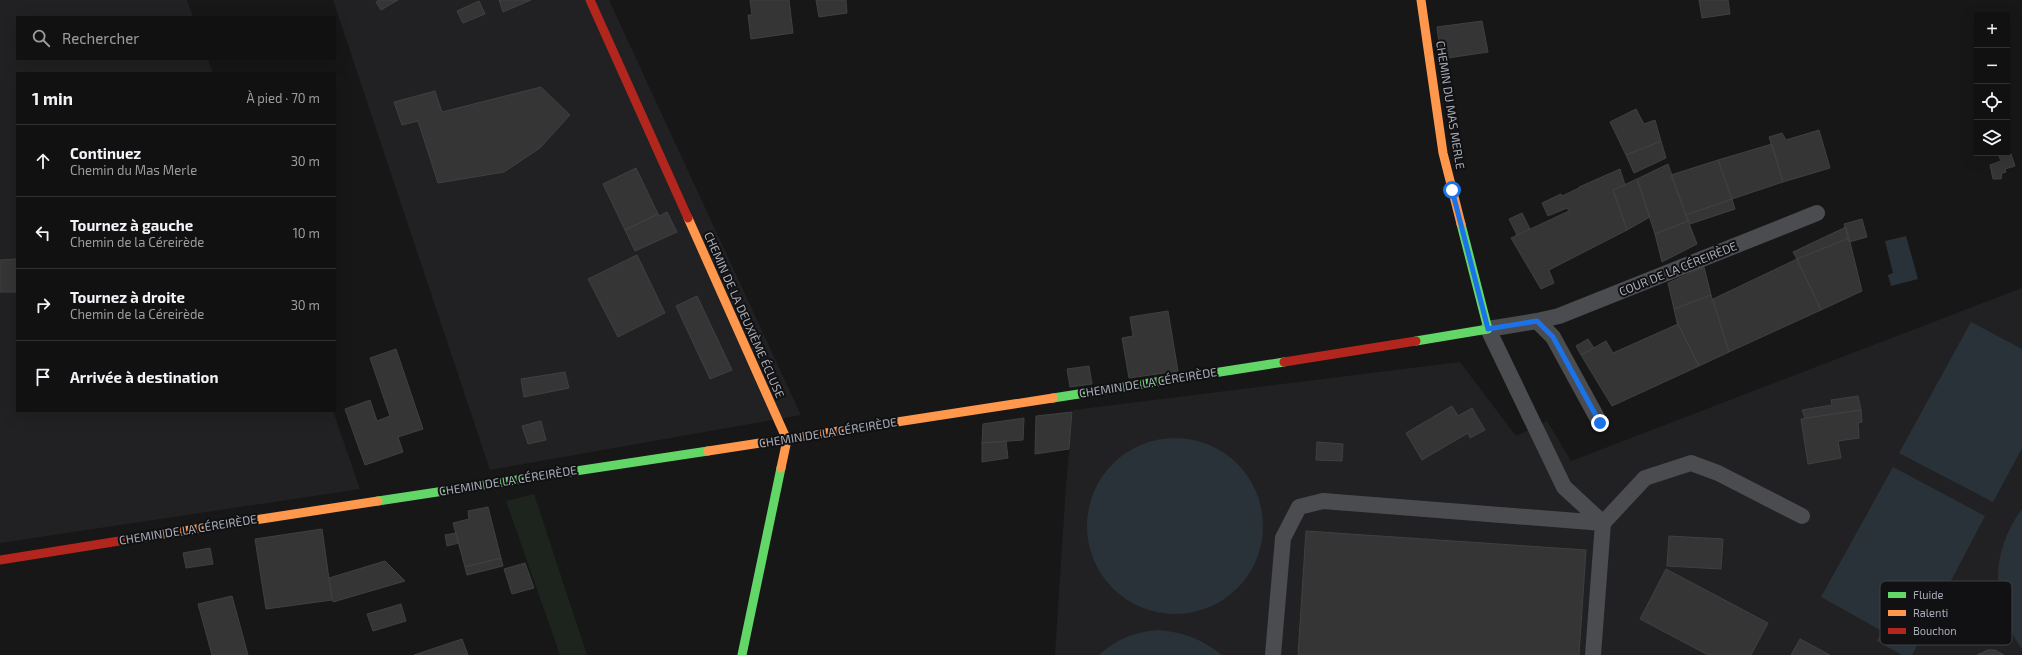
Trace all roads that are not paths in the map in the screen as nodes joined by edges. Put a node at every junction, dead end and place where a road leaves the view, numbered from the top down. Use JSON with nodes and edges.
{"nodes":[{"id":1,"x":590,"y":0,"type":"edge"},
{"id":2,"x":1421,"y":0,"type":"edge"},
{"id":3,"x":1818,"y":213,"type":"dead end"},
{"id":4,"x":1537,"y":321,"type":"junction"},
{"id":5,"x":1488,"y":329,"type":"junction"},
{"id":6,"x":1600,"y":423,"type":"dead end"},
{"id":7,"x":787,"y":440,"type":"junction"},
{"id":8,"x":1802,"y":516,"type":"dead end"},
{"id":9,"x":1603,"y":523,"type":"junction"},
{"id":10,"x":0,"y":560,"type":"edge"},
{"id":11,"x":1597,"y":652,"type":"edge"},
{"id":12,"x":742,"y":655,"type":"edge"},
{"id":13,"x":1273,"y":655,"type":"edge"}],
"edges":[{"from":1,"to":7,"type":"street","name":"CHEMIN DE LA DEUXIÈME ÉCLUSE"},
{"from":2,"to":5,"type":"street","name":"CHEMIN DU MAS MERLE"},
{"from":3,"to":4,"type":"lane","name":"COUR DE LA CÉREIRÈDE"},
{"from":4,"to":5,"type":"lane","name":"CHEMIN DE LA CÉREIRÈDE"},
{"from":4,"to":6,"type":"lane"},
{"from":5,"to":7,"type":"street","name":"CHEMIN DE LA CÉREIRÈDE"},
{"from":5,"to":9,"type":"lane"},
{"from":7,"to":10,"type":"street","name":"CHEMIN DE LA CÉREIRÈDE"},
{"from":7,"to":12,"type":"street"},
{"from":8,"to":9,"type":"lane"},
{"from":9,"to":11,"type":"lane"},
{"from":9,"to":13,"type":"lane"}]}
